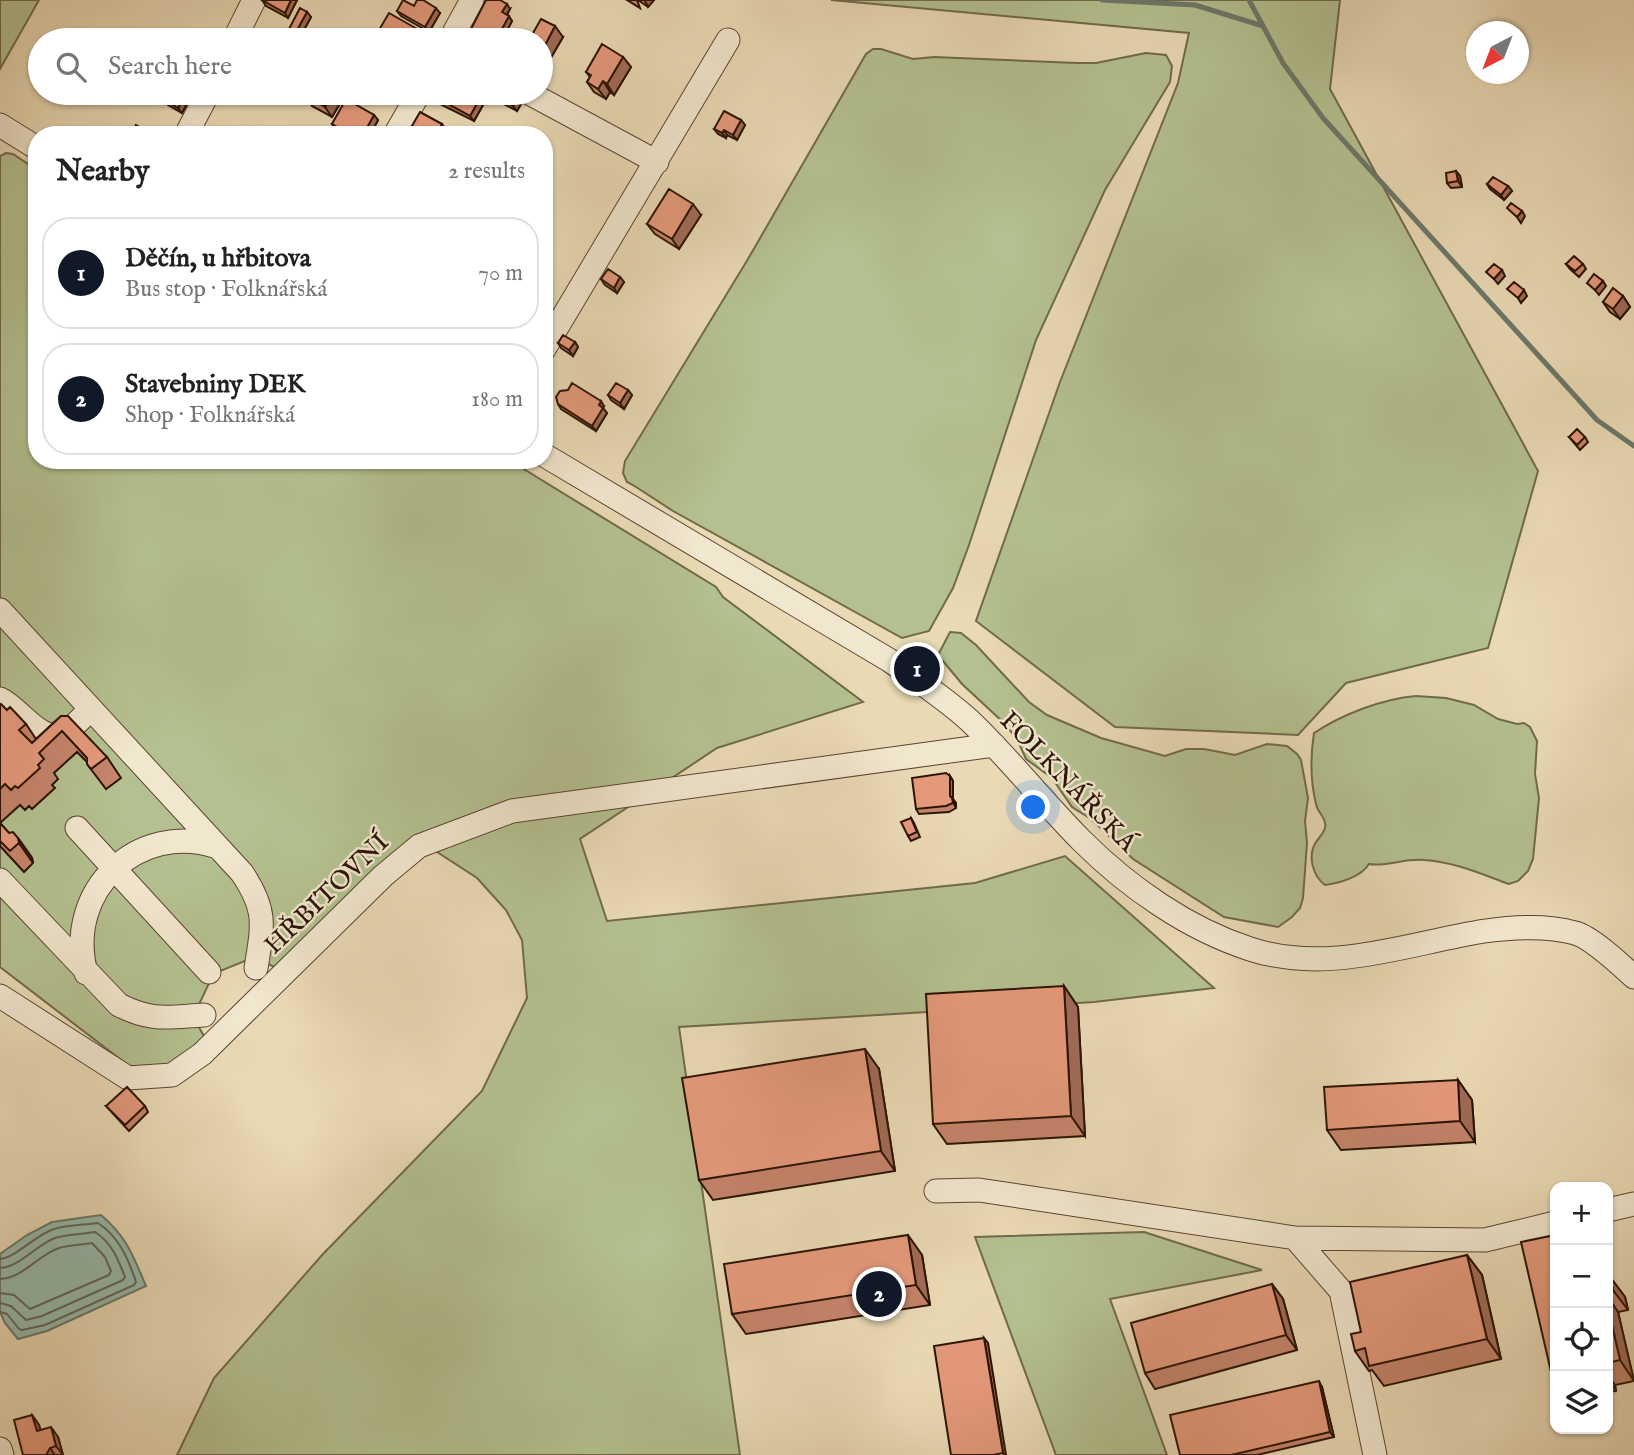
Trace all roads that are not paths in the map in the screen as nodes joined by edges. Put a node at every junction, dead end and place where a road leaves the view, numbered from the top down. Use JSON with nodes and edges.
{"nodes":[{"id":1,"x":254,"y":0,"type":"edge"},
{"id":2,"x":472,"y":0,"type":"edge"},
{"id":3,"x":240,"y":28,"type":"edge"},
{"id":4,"x":457,"y":28,"type":"edge"},
{"id":5,"x":728,"y":40,"type":"dead end"},
{"id":6,"x":202,"y":105,"type":"edge"},
{"id":7,"x":412,"y":105,"type":"edge"},
{"id":8,"x":551,"y":105,"type":"edge"},
{"id":9,"x":0,"y":125,"type":"edge"},
{"id":10,"x":191,"y":126,"type":"edge"},
{"id":11,"x":400,"y":126,"type":"edge"},
{"id":12,"x":28,"y":142,"type":"edge"},
{"id":13,"x":657,"y":162,"type":"junction"},
{"id":14,"x":553,"y":334,"type":"edge"},
{"id":15,"x":553,"y":460,"type":"edge"},
{"id":16,"x":0,"y":610,"type":"edge"},
{"id":17,"x":0,"y":699,"type":"edge"},
{"id":18,"x":91,"y":709,"type":"junction"},
{"id":19,"x":20,"y":712,"type":"junction"},
{"id":20,"x":0,"y":731,"type":"edge"},
{"id":21,"x":993,"y":745,"type":"junction"},
{"id":22,"x":77,"y":828,"type":"dead end"},
{"id":23,"x":218,"y":847,"type":"junction"},
{"id":24,"x":114,"y":868,"type":"junction"},
{"id":25,"x":0,"y":880,"type":"edge"},
{"id":26,"x":256,"y":968,"type":"dead end"},
{"id":27,"x":209,"y":972,"type":"dead end"},
{"id":28,"x":86,"y":973,"type":"junction"},
{"id":29,"x":1634,"y":977,"type":"edge"},
{"id":30,"x":0,"y":996,"type":"edge"},
{"id":31,"x":204,"y":1015,"type":"dead end"},
{"id":32,"x":936,"y":1191,"type":"dead end"},
{"id":33,"x":1634,"y":1204,"type":"edge"},
{"id":34,"x":1613,"y":1209,"type":"edge"},
{"id":35,"x":1550,"y":1224,"type":"edge"},
{"id":36,"x":1294,"y":1238,"type":"junction"},
{"id":37,"x":0,"y":1449,"type":"edge"},
{"id":38,"x":2,"y":1455,"type":"edge"},
{"id":39,"x":1375,"y":1455,"type":"edge"}],
"edges":[{"from":1,"to":3,"type":"street"},
{"from":2,"to":4,"type":"street"},
{"from":5,"to":13,"type":"street"},
{"from":6,"to":10,"type":"street"},
{"from":7,"to":11,"type":"street"},
{"from":8,"to":13,"type":"street"},
{"from":9,"to":12,"type":"street"},
{"from":13,"to":14,"type":"street"},
{"from":15,"to":21,"type":"street","name":"FOLKNÁŘSKÁ"},
{"from":16,"to":18,"type":"street"},
{"from":17,"to":19,"type":"street"},
{"from":18,"to":19,"type":"street"},
{"from":18,"to":23,"type":"street"},
{"from":19,"to":20,"type":"street"},
{"from":21,"to":29,"type":"street","name":"FOLKNÁŘSKÁ"},
{"from":21,"to":30,"type":"street","name":"HŘBITOVNÍ"},
{"from":22,"to":24,"type":"street"},
{"from":23,"to":24,"type":"street"},
{"from":23,"to":26,"type":"street"},
{"from":24,"to":27,"type":"street"},
{"from":24,"to":28,"type":"street"},
{"from":25,"to":28,"type":"street"},
{"from":28,"to":31,"type":"street"},
{"from":32,"to":36,"type":"street"},
{"from":33,"to":34,"type":"street"},
{"from":35,"to":36,"type":"street"},
{"from":36,"to":39,"type":"street"},
{"from":37,"to":38,"type":"street"}]}
